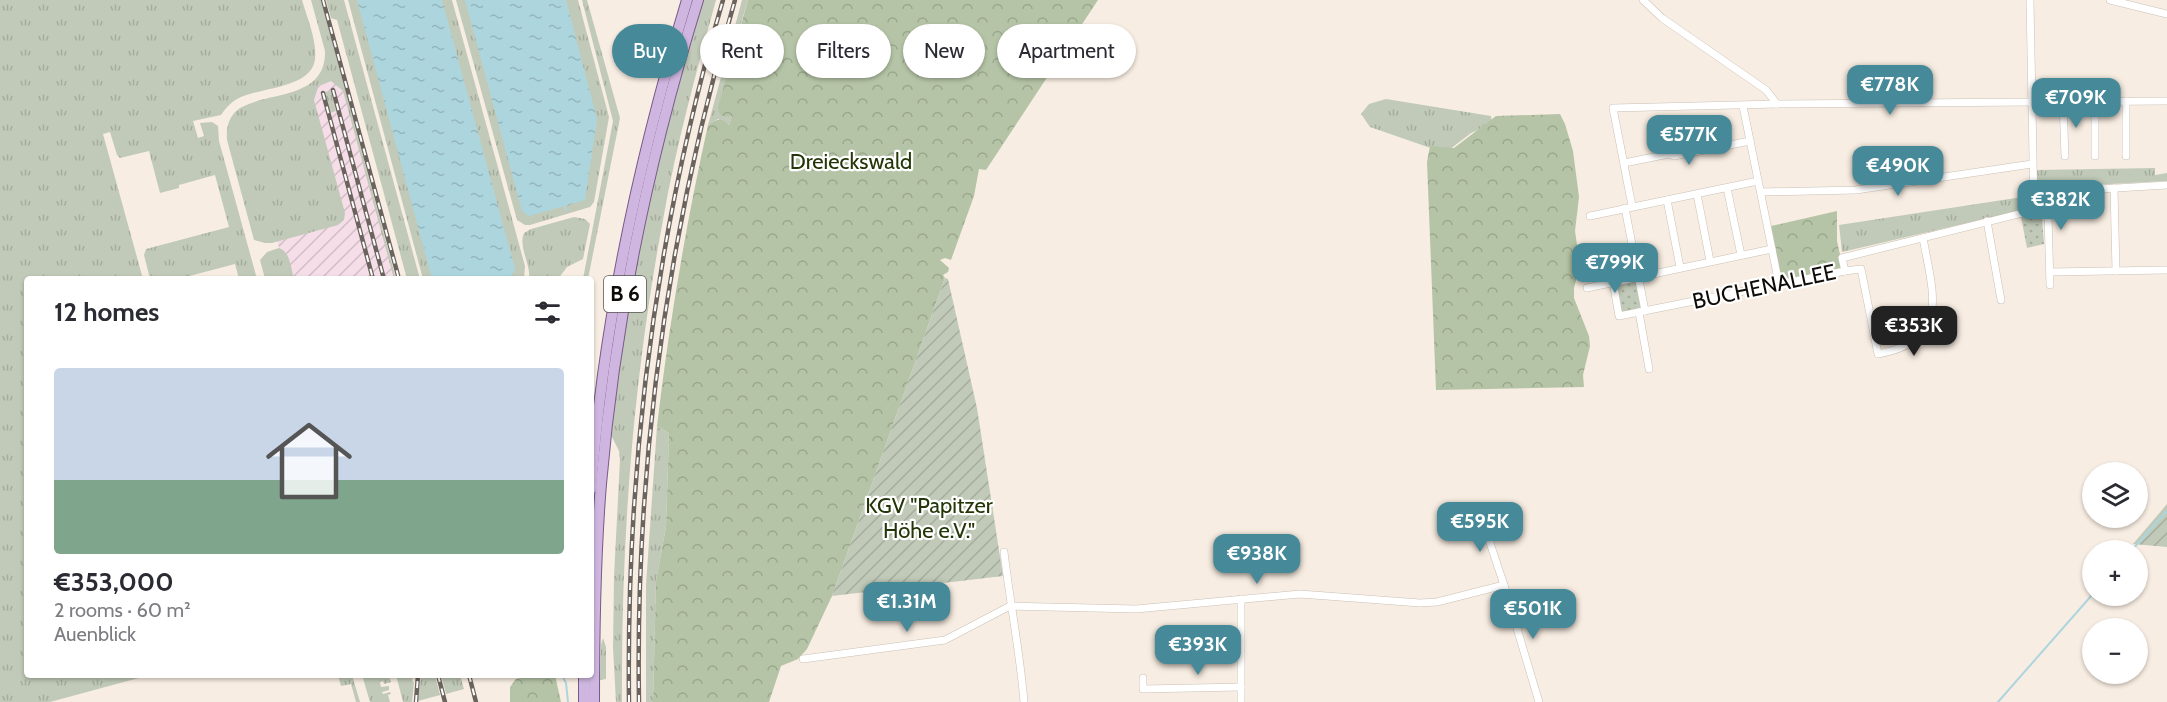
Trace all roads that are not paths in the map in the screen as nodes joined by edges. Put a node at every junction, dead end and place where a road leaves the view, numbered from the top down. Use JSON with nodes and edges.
{"nodes":[{"id":1,"x":687,"y":0,"type":"edge"},
{"id":2,"x":698,"y":0,"type":"edge"},
{"id":3,"x":1643,"y":0,"type":"edge"},
{"id":4,"x":2030,"y":0,"type":"edge"},
{"id":5,"x":2110,"y":0,"type":"edge"},
{"id":6,"x":2167,"y":14,"type":"edge"},
{"id":7,"x":2095,"y":101,"type":"junction"},
{"id":8,"x":2126,"y":101,"type":"junction"},
{"id":9,"x":2167,"y":101,"type":"edge"},
{"id":10,"x":2031,"y":102,"type":"junction"},
{"id":11,"x":2063,"y":102,"type":"junction"},
{"id":12,"x":1778,"y":104,"type":"junction"},
{"id":13,"x":1743,"y":106,"type":"junction"},
{"id":14,"x":1750,"y":141,"type":"junction"},
{"id":15,"x":2065,"y":156,"type":"dead end"},
{"id":16,"x":2095,"y":156,"type":"dead end"},
{"id":17,"x":2126,"y":156,"type":"dead end"},
{"id":18,"x":1623,"y":163,"type":"junction"},
{"id":19,"x":2032,"y":164,"type":"junction"},
{"id":20,"x":1758,"y":181,"type":"junction"},
{"id":21,"x":2167,"y":185,"type":"edge"},
{"id":22,"x":1727,"y":188,"type":"junction"},
{"id":23,"x":2114,"y":188,"type":"junction"},
{"id":24,"x":1761,"y":192,"type":"junction"},
{"id":25,"x":2033,"y":193,"type":"junction"},
{"id":26,"x":1697,"y":194,"type":"junction"},
{"id":27,"x":1667,"y":200,"type":"junction"},
{"id":28,"x":1629,"y":207,"type":"junction"},
{"id":29,"x":2034,"y":210,"type":"junction"},
{"id":30,"x":1590,"y":216,"type":"dead end"},
{"id":31,"x":1987,"y":221,"type":"junction"},
{"id":32,"x":1923,"y":238,"type":"junction"},
{"id":33,"x":1772,"y":249,"type":"junction"},
{"id":34,"x":1741,"y":255,"type":"junction"},
{"id":35,"x":1710,"y":261,"type":"junction"},
{"id":36,"x":1680,"y":267,"type":"junction"},
{"id":37,"x":2167,"y":270,"type":"edge"},
{"id":38,"x":2116,"y":271,"type":"junction"},
{"id":39,"x":1845,"y":272,"type":"junction"},
{"id":40,"x":2050,"y":272,"type":"junction"},
{"id":41,"x":1638,"y":276,"type":"junction"},
{"id":42,"x":1613,"y":282,"type":"junction"},
{"id":43,"x":1779,"y":284,"type":"junction"},
{"id":44,"x":2050,"y":285,"type":"dead end"},
{"id":45,"x":1587,"y":288,"type":"dead end"},
{"id":46,"x":2001,"y":300,"type":"dead end"},
{"id":47,"x":1642,"y":311,"type":"junction"},
{"id":48,"x":1649,"y":369,"type":"dead end"},
{"id":49,"x":594,"y":463,"type":"edge"},
{"id":50,"x":1480,"y":513,"type":"dead end"},
{"id":51,"x":1004,"y":552,"type":"dead end"},
{"id":52,"x":1504,"y":585,"type":"junction"},
{"id":53,"x":1241,"y":598,"type":"junction"},
{"id":54,"x":1010,"y":606,"type":"junction"},
{"id":55,"x":803,"y":659,"type":"dead end"},
{"id":56,"x":584,"y":678,"type":"edge"},
{"id":57,"x":1143,"y":678,"type":"dead end"},
{"id":58,"x":1240,"y":687,"type":"junction"},
{"id":59,"x":584,"y":702,"type":"edge"},
{"id":60,"x":594,"y":702,"type":"edge"},
{"id":61,"x":1024,"y":702,"type":"edge"},
{"id":62,"x":1241,"y":702,"type":"edge"},
{"id":63,"x":1539,"y":702,"type":"edge"}],
"edges":[{"from":1,"to":49,"type":"main road","number":"B 6"},
{"from":2,"to":60,"type":"main road","number":"B 6"},
{"from":3,"to":12,"type":"street"},
{"from":4,"to":10,"type":"street"},
{"from":5,"to":6,"type":"street"},
{"from":7,"to":8,"type":"street"},
{"from":7,"to":11,"type":"street"},
{"from":7,"to":16,"type":"street"},
{"from":8,"to":9,"type":"street"},
{"from":8,"to":17,"type":"street"},
{"from":10,"to":11,"type":"street"},
{"from":10,"to":12,"type":"street"},
{"from":10,"to":19,"type":"street"},
{"from":11,"to":15,"type":"street"},
{"from":12,"to":13,"type":"street"},
{"from":13,"to":14,"type":"street"},
{"from":13,"to":18,"type":"street"},
{"from":14,"to":18,"type":"street"},
{"from":14,"to":20,"type":"street"},
{"from":18,"to":28,"type":"street"},
{"from":19,"to":24,"type":"street"},
{"from":19,"to":25,"type":"street"},
{"from":20,"to":22,"type":"street"},
{"from":20,"to":24,"type":"street"},
{"from":21,"to":23,"type":"street"},
{"from":22,"to":26,"type":"street"},
{"from":22,"to":34,"type":"street"},
{"from":23,"to":25,"type":"street"},
{"from":23,"to":38,"type":"street"},
{"from":24,"to":33,"type":"street"},
{"from":25,"to":29,"type":"street"},
{"from":26,"to":27,"type":"street"},
{"from":26,"to":35,"type":"street"},
{"from":27,"to":28,"type":"street"},
{"from":27,"to":36,"type":"street"},
{"from":28,"to":30,"type":"street"},
{"from":28,"to":41,"type":"street"},
{"from":29,"to":31,"type":"street","name":"BUCHENALLEE"},
{"from":29,"to":40,"type":"street"},
{"from":31,"to":32,"type":"street","name":"BUCHENALLEE"},
{"from":31,"to":46,"type":"street"},
{"from":32,"to":39,"type":"street","name":"BUCHENALLEE"},
{"from":32,"to":39,"type":"street"},
{"from":33,"to":34,"type":"street"},
{"from":33,"to":43,"type":"street"},
{"from":34,"to":35,"type":"street"},
{"from":35,"to":36,"type":"street"},
{"from":36,"to":41,"type":"street"},
{"from":37,"to":38,"type":"street"},
{"from":38,"to":40,"type":"street"},
{"from":39,"to":43,"type":"street","name":"BUCHENALLEE"},
{"from":40,"to":44,"type":"street"},
{"from":41,"to":42,"type":"street"},
{"from":41,"to":47,"type":"street"},
{"from":42,"to":45,"type":"street"},
{"from":42,"to":47,"type":"street","name":"BUCHENALLEE"},
{"from":43,"to":47,"type":"street","name":"BUCHENALLEE"},
{"from":47,"to":48,"type":"street"},
{"from":50,"to":52,"type":"street"},
{"from":51,"to":54,"type":"street"},
{"from":52,"to":53,"type":"street"},
{"from":52,"to":63,"type":"street"},
{"from":53,"to":54,"type":"street"},
{"from":53,"to":58,"type":"street"},
{"from":54,"to":55,"type":"street"},
{"from":54,"to":61,"type":"street"},
{"from":56,"to":59,"type":"main road"},
{"from":57,"to":58,"type":"street"},
{"from":58,"to":62,"type":"street"}]}
